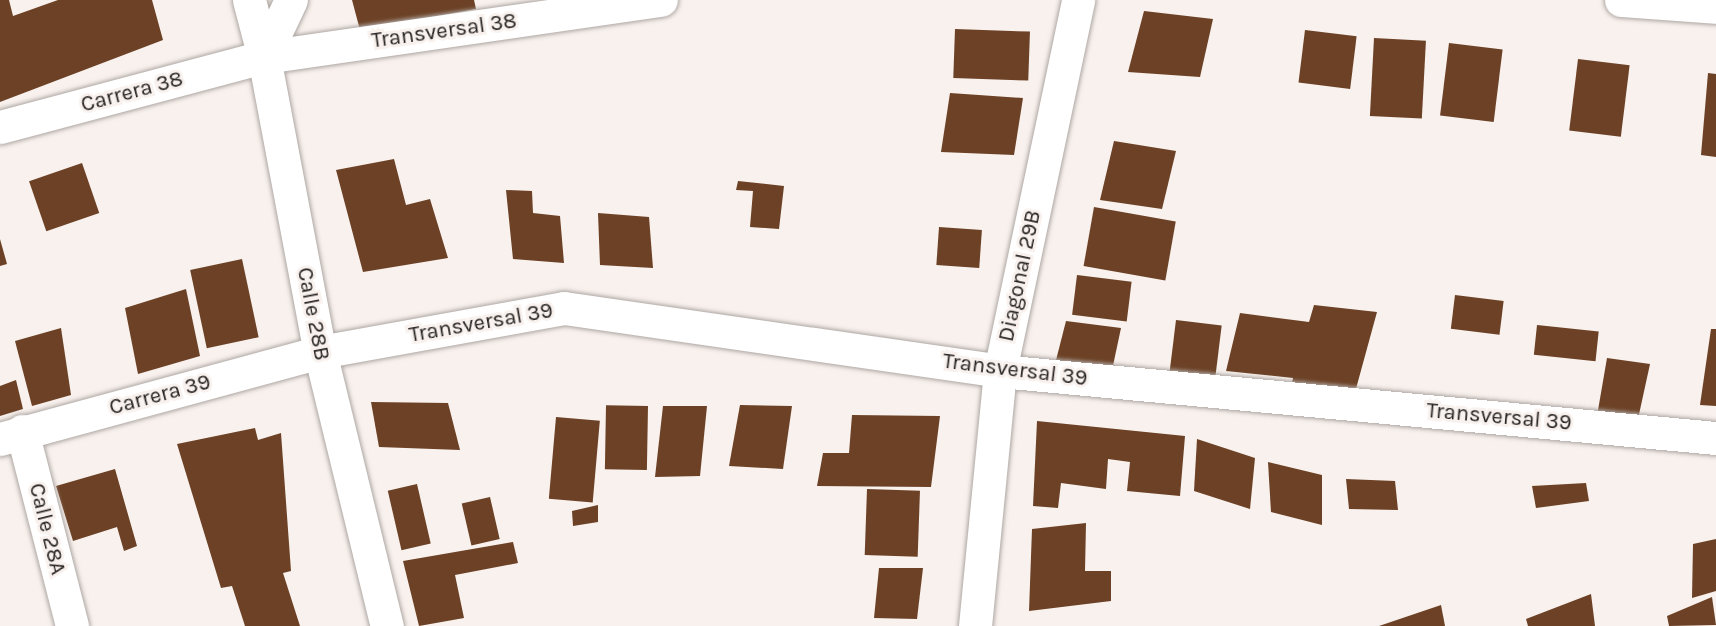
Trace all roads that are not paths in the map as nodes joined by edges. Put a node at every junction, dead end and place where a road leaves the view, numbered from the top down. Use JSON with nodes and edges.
{"nodes":[{"id":1,"x":249,"y":0,"type":"edge"},
{"id":2,"x":291,"y":0,"type":"edge"},
{"id":3,"x":661,"y":0,"type":"edge"},
{"id":4,"x":1078,"y":0,"type":"edge"},
{"id":5,"x":1621,"y":0,"type":"edge"},
{"id":6,"x":1716,"y":7,"type":"edge"},
{"id":7,"x":264,"y":57,"type":"junction"},
{"id":8,"x":0,"y":127,"type":"edge"},
{"id":9,"x":320,"y":352,"type":"junction"},
{"id":10,"x":1000,"y":371,"type":"junction"},
{"id":11,"x":11,"y":435,"type":"edge"},
{"id":12,"x":1716,"y":438,"type":"edge"},
{"id":13,"x":72,"y":626,"type":"edge"},
{"id":14,"x":387,"y":626,"type":"edge"},
{"id":15,"x":975,"y":626,"type":"edge"}],
"edges":[{"from":1,"to":7,"type":"street","name":"Calle 28B"},
{"from":2,"to":7,"type":"street"},
{"from":3,"to":7,"type":"street","name":"Transversal 38"},
{"from":4,"to":10,"type":"street","name":"Diagonal 29B"},
{"from":5,"to":6,"type":"street"},
{"from":7,"to":8,"type":"street","name":"Carrera 38"},
{"from":7,"to":9,"type":"street","name":"Calle 28B"},
{"from":9,"to":10,"type":"street","name":"Transversal 39"},
{"from":9,"to":11,"type":"street","name":"Carrera 39"},
{"from":9,"to":14,"type":"street","name":"Calle 28B"},
{"from":10,"to":12,"type":"street","name":"Transversal 39"},
{"from":10,"to":15,"type":"street","name":"Diagonal 29B"},
{"from":11,"to":13,"type":"street","name":"Calle 28A"}]}
